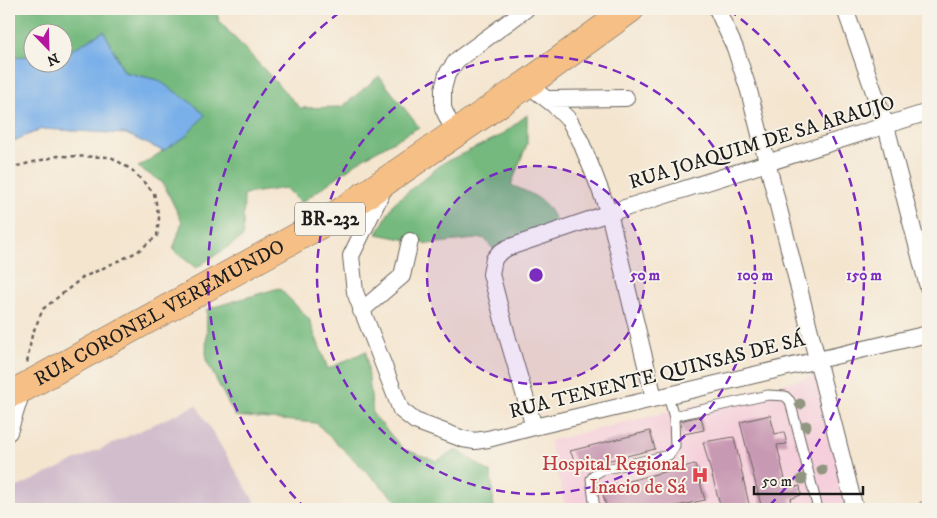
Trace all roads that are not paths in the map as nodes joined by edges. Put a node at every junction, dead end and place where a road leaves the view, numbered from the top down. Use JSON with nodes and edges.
{"nodes":[{"id":1,"x":526,"y":9,"type":"edge"},
{"id":2,"x":630,"y":9,"type":"edge"},
{"id":3,"x":716,"y":9,"type":"edge"},
{"id":4,"x":845,"y":9,"type":"edge"},
{"id":5,"x":537,"y":92,"type":"junction"},
{"id":6,"x":626,"y":98,"type":"dead end"},
{"id":7,"x":928,"y":112,"type":"edge"},
{"id":8,"x":886,"y":126,"type":"junction"},
{"id":9,"x":455,"y":134,"type":"junction"},
{"id":10,"x":767,"y":164,"type":"junction"},
{"id":11,"x":387,"y":181,"type":"junction"},
{"id":12,"x":609,"y":213,"type":"junction"},
{"id":13,"x":410,"y":241,"type":"dead end"},
{"id":14,"x":928,"y":287,"type":"edge"},
{"id":15,"x":361,"y":311,"type":"junction"},
{"id":16,"x":928,"y":334,"type":"edge"},
{"id":17,"x":816,"y":360,"type":"junction"},
{"id":18,"x":13,"y":392,"type":"edge"},
{"id":19,"x":661,"y":397,"type":"junction"},
{"id":20,"x":674,"y":418,"type":"junction"},
{"id":21,"x":534,"y":427,"type":"junction"},
{"id":22,"x":9,"y":432,"type":"edge"},
{"id":23,"x":595,"y":509,"type":"edge"},
{"id":24,"x":818,"y":509,"type":"edge"},
{"id":25,"x":854,"y":509,"type":"edge"}],
"edges":[{"from":1,"to":9,"type":"street"},
{"from":2,"to":5,"type":"highway","name":"RUA CORONEL VEREMUNDO","number":"BR-232"},
{"from":3,"to":10,"type":"street"},
{"from":4,"to":8,"type":"street"},
{"from":5,"to":6,"type":"street"},
{"from":5,"to":9,"type":"highway","name":"RUA CORONEL VEREMUNDO","number":"BR-232"},
{"from":5,"to":12,"type":"street"},
{"from":7,"to":8,"type":"street","name":"RUA JOAQUIM DE SA ARAUJO"},
{"from":8,"to":10,"type":"street","name":"RUA JOAQUIM DE SA ARAUJO"},
{"from":8,"to":14,"type":"street"},
{"from":9,"to":11,"type":"highway","name":"RUA CORONEL VEREMUNDO","number":"BR-232"},
{"from":10,"to":12,"type":"street","name":"RUA JOAQUIM DE SA ARAUJO"},
{"from":10,"to":17,"type":"street"},
{"from":11,"to":15,"type":"street"},
{"from":11,"to":18,"type":"highway","name":"RUA CORONEL VEREMUNDO","number":"BR-232"},
{"from":12,"to":19,"type":"street"},
{"from":12,"to":21,"type":"street","name":"RUA JOAQUIM DE SA ARAUJO"},
{"from":13,"to":15,"type":"street"},
{"from":15,"to":21,"type":"street","name":"RUA TENENTE QUINSAS DE SÁ"},
{"from":16,"to":17,"type":"street","name":"RUA TENENTE QUINSAS DE SÁ"},
{"from":17,"to":19,"type":"street","name":"RUA TENENTE QUINSAS DE SÁ"},
{"from":17,"to":25,"type":"street"},
{"from":18,"to":22,"type":"street"},
{"from":19,"to":20,"type":"lane"},
{"from":19,"to":21,"type":"street","name":"RUA TENENTE QUINSAS DE SÁ"},
{"from":20,"to":23,"type":"lane"},
{"from":20,"to":24,"type":"lane"}]}
